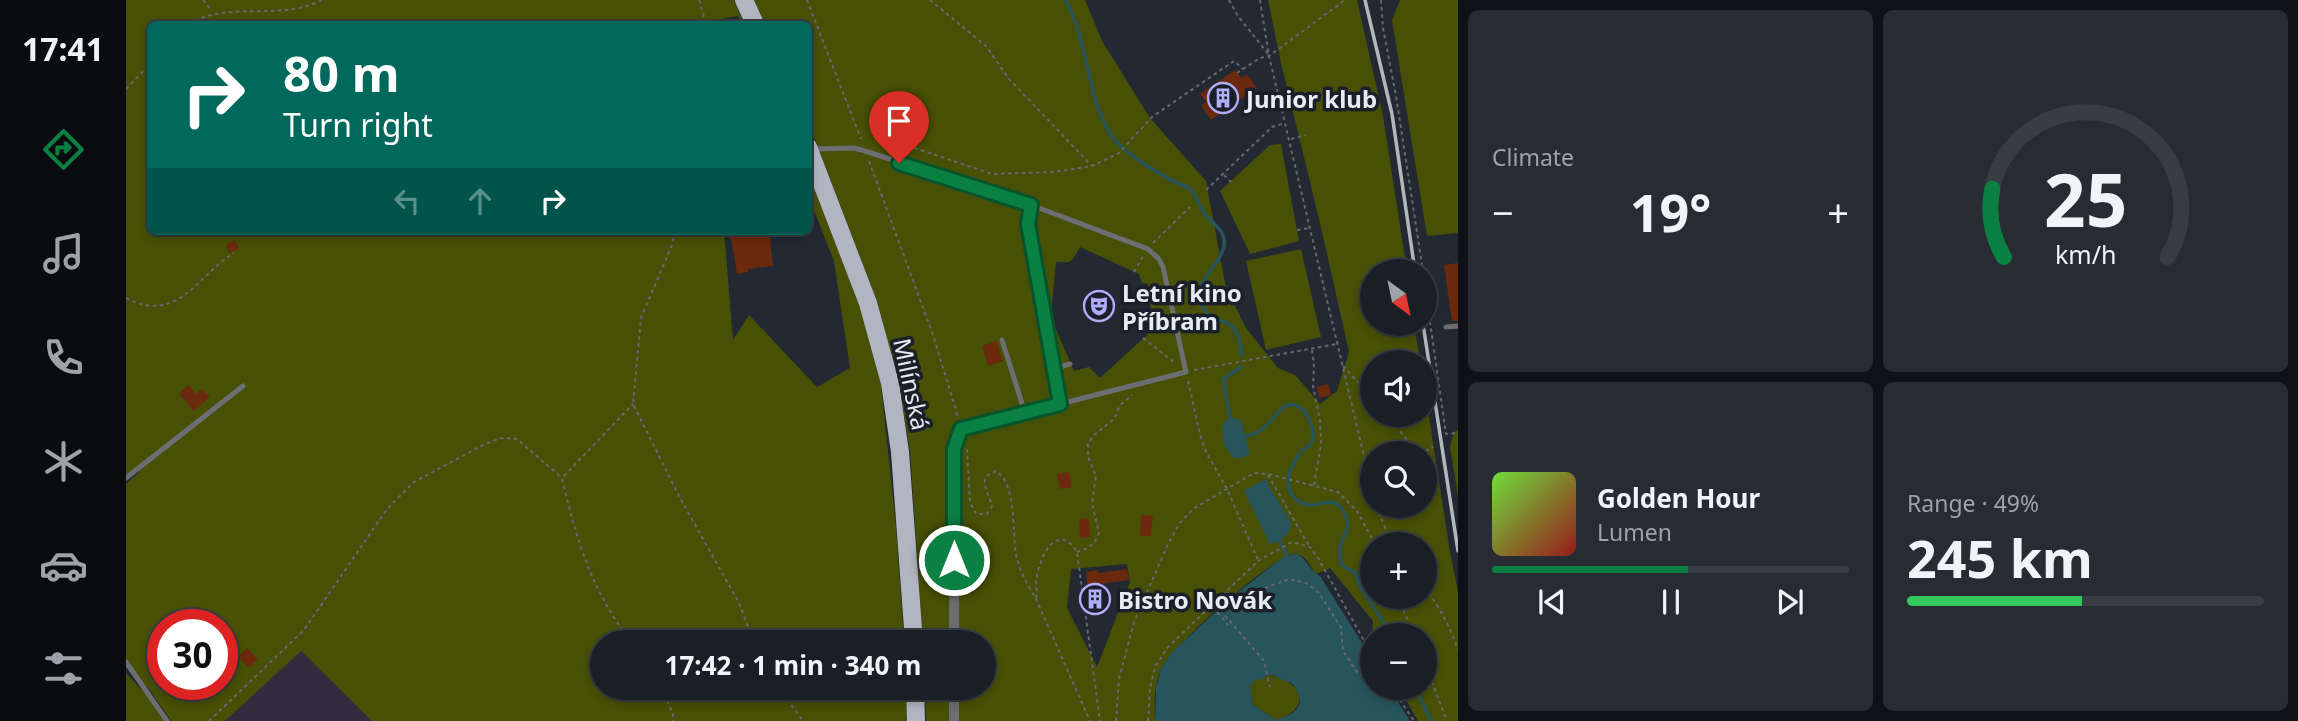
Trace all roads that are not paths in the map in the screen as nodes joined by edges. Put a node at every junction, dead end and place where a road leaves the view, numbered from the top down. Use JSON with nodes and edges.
{"nodes":[{"id":1,"x":744,"y":0,"type":"edge"},
{"id":2,"x":754,"y":21,"type":"edge"},
{"id":3,"x":812,"y":148,"type":"edge"},
{"id":4,"x":812,"y":156,"type":"edge"},
{"id":5,"x":1031,"y":205,"type":"junction"},
{"id":6,"x":1458,"y":326,"type":"edge"},
{"id":7,"x":1446,"y":327,"type":"dead end"},
{"id":8,"x":1002,"y":340,"type":"dead end"},
{"id":9,"x":1070,"y":364,"type":"dead end"},
{"id":10,"x":1053,"y":369,"type":"junction"},
{"id":11,"x":243,"y":386,"type":"dead end"},
{"id":12,"x":1060,"y":404,"type":"junction"},
{"id":13,"x":1025,"y":413,"type":"junction"},
{"id":14,"x":961,"y":429,"type":"joint"},
{"id":15,"x":126,"y":478,"type":"edge"},
{"id":16,"x":913,"y":630,"type":"edge"},
{"id":17,"x":954,"y":630,"type":"edge"},
{"id":18,"x":126,"y":662,"type":"edge"},
{"id":19,"x":915,"y":700,"type":"edge"},
{"id":20,"x":954,"y":700,"type":"edge"},
{"id":21,"x":167,"y":721,"type":"edge"},
{"id":22,"x":916,"y":721,"type":"edge"},
{"id":23,"x":954,"y":721,"type":"edge"}],
"edges":[{"from":1,"to":2,"type":"main road"},
{"from":3,"to":5,"type":"lane"},
{"from":4,"to":16,"type":"main road","name":"Milínská"},
{"from":5,"to":10,"type":"lane"},
{"from":5,"to":12,"type":"lane"},
{"from":6,"to":7,"type":"lane"},
{"from":8,"to":13,"type":"lane"},
{"from":9,"to":10,"type":"lane"},
{"from":10,"to":12,"type":"lane"},
{"from":11,"to":15,"type":"lane"},
{"from":12,"to":13,"type":"lane"},
{"from":13,"to":14,"type":"lane"},
{"from":14,"to":17,"type":"street"},
{"from":18,"to":21,"type":"lane"},
{"from":19,"to":22,"type":"main road"},
{"from":20,"to":23,"type":"street"}]}
